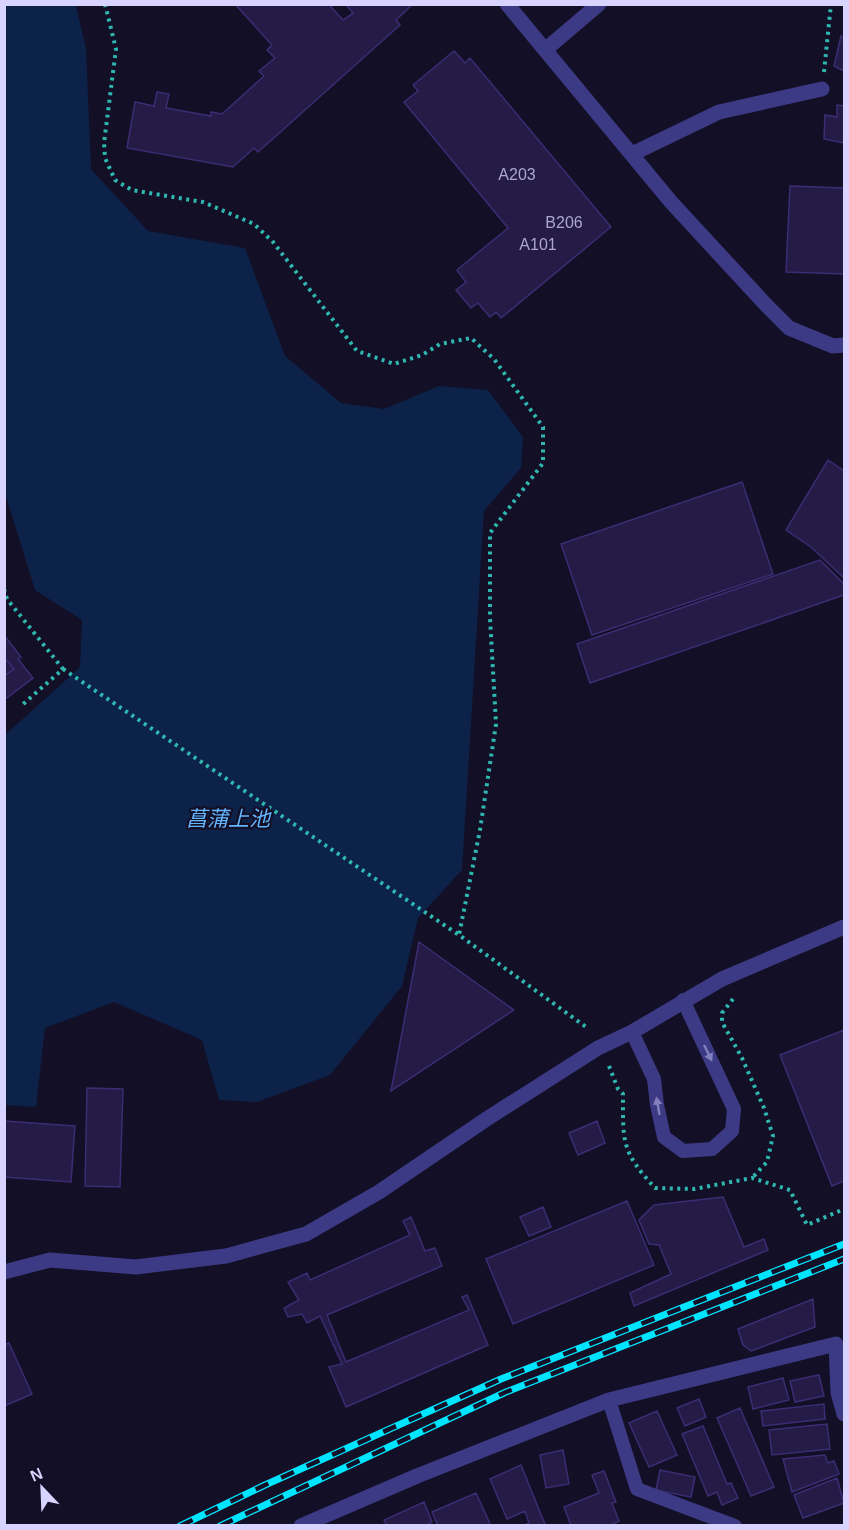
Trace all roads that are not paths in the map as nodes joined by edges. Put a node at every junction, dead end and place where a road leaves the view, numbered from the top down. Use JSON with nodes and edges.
{"nodes":[{"id":1,"x":507,"y":4,"type":"edge"},
{"id":2,"x":599,"y":4,"type":"edge"},
{"id":3,"x":545,"y":50,"type":"junction"},
{"id":4,"x":822,"y":89,"type":"road end"},
{"id":5,"x":632,"y":154,"type":"junction"},
{"id":6,"x":844,"y":345,"type":"edge"},
{"id":7,"x":844,"y":927,"type":"edge"},
{"id":8,"x":683,"y":1000,"type":"junction"},
{"id":9,"x":632,"y":1032,"type":"junction"},
{"id":10,"x":4,"y":1272,"type":"edge"},
{"id":11,"x":840,"y":1342,"type":"edge"},
{"id":12,"x":609,"y":1400,"type":"junction"},
{"id":13,"x":844,"y":1414,"type":"edge"},
{"id":14,"x":301,"y":1526,"type":"edge"},
{"id":15,"x":735,"y":1526,"type":"edge"}],
"edges":[{"from":1,"to":3,"type":"street"},
{"from":2,"to":3,"type":"street"},
{"from":3,"to":5,"type":"street"},
{"from":4,"to":5,"type":"street"},
{"from":5,"to":6,"type":"street"},
{"from":7,"to":8,"type":"street"},
{"from":8,"to":9,"type":"street"},
{"from":8,"to":9,"type":"lane","one_way":true},
{"from":9,"to":10,"type":"street"},
{"from":11,"to":12,"type":"street"},
{"from":11,"to":13,"type":"street"},
{"from":12,"to":14,"type":"street"},
{"from":12,"to":15,"type":"lane"}]}
